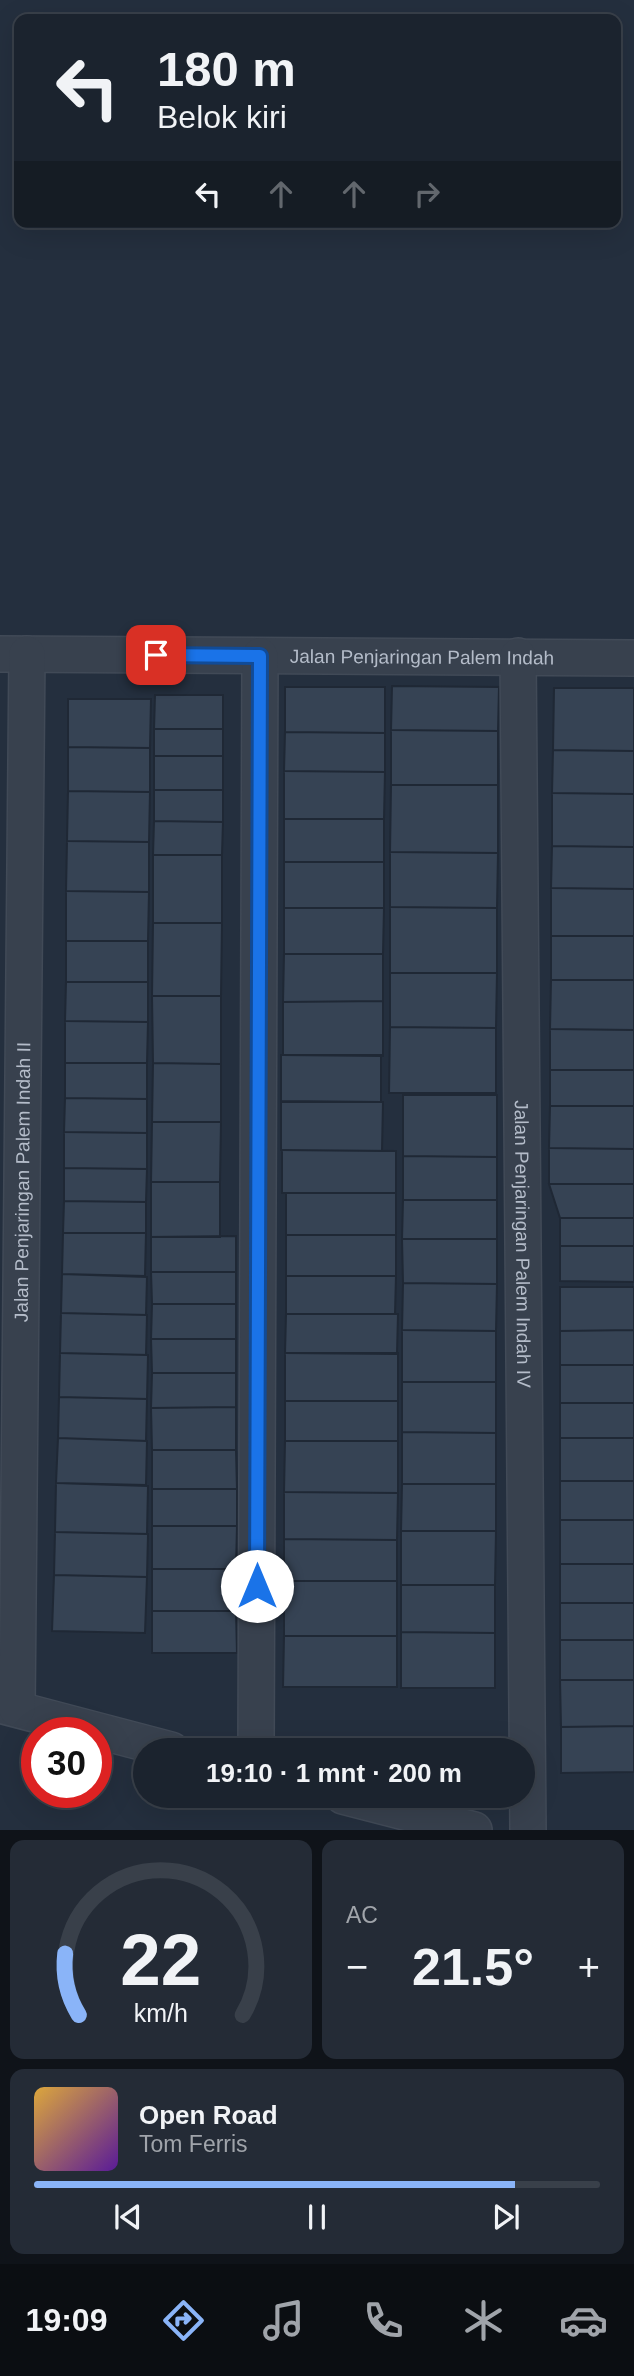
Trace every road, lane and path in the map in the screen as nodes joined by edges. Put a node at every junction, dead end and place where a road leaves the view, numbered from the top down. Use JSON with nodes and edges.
{"nodes":[{"id":1,"x":13,"y":654,"type":"edge"},
{"id":2,"x":260,"y":656,"type":"junction"},
{"id":3,"x":518,"y":656,"type":"junction"},
{"id":4,"x":634,"y":658,"type":"edge"},
{"id":5,"x":8,"y":1707,"type":"edge"},
{"id":6,"x":256,"y":1738,"type":"edge"},
{"id":7,"x":133,"y":1740,"type":"edge"},
{"id":8,"x":389,"y":1808,"type":"edge"},
{"id":9,"x":474,"y":1830,"type":"edge"},
{"id":10,"x":528,"y":1830,"type":"edge"}],
"edges":[{"from":1,"to":2,"type":"street","name":"Jalan Penjaringan Palem Indah"},
{"from":1,"to":5,"type":"street","name":"Jalan Penjaringan Palem Indah II"},
{"from":2,"to":3,"type":"street","name":"Jalan Penjaringan Palem Indah"},
{"from":2,"to":6,"type":"street"},
{"from":3,"to":4,"type":"street","name":"Jalan Penjaringan Palem Indah"},
{"from":3,"to":10,"type":"street","name":"Jalan Penjaringan Palem Indah IV"},
{"from":5,"to":7,"type":"street"},
{"from":8,"to":9,"type":"street"}]}
